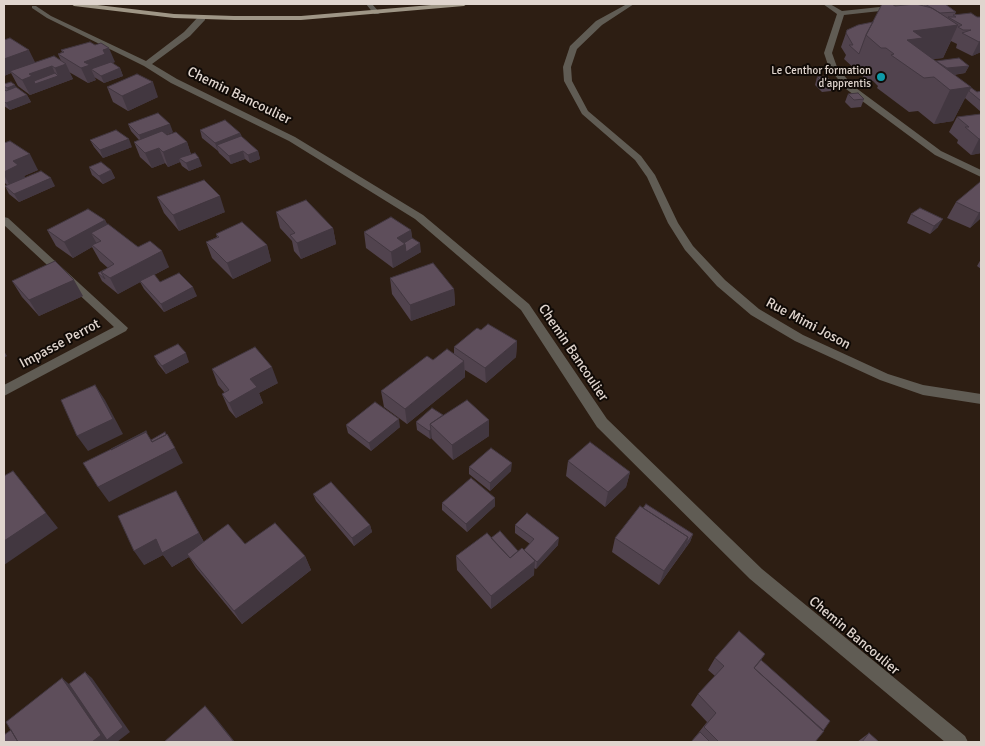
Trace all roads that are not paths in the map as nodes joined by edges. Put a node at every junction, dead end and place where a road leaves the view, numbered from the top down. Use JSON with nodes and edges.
{"nodes":[{"id":1,"x":74,"y":4,"type":"edge"},
{"id":2,"x":369,"y":4,"type":"edge"},
{"id":3,"x":464,"y":4,"type":"edge"},
{"id":4,"x":631,"y":4,"type":"edge"},
{"id":5,"x":826,"y":4,"type":"edge"},
{"id":6,"x":925,"y":4,"type":"edge"},
{"id":7,"x":34,"y":7,"type":"dead end"},
{"id":8,"x":376,"y":13,"type":"junction"},
{"id":9,"x":841,"y":13,"type":"junction"},
{"id":10,"x":202,"y":18,"type":"junction"},
{"id":11,"x":147,"y":64,"type":"junction"},
{"id":12,"x":981,"y":174,"type":"edge"},
{"id":13,"x":4,"y":220,"type":"edge"},
{"id":14,"x":4,"y":391,"type":"edge"},
{"id":15,"x":981,"y":399,"type":"edge"},
{"id":16,"x":959,"y":742,"type":"edge"}],
"edges":[{"from":1,"to":10,"type":"main road"},
{"from":2,"to":8,"type":"street"},
{"from":3,"to":8,"type":"main road"},
{"from":4,"to":15,"type":"street","name":"Rue Mimi Joson"},
{"from":5,"to":9,"type":"street"},
{"from":6,"to":9,"type":"street"},
{"from":7,"to":11,"type":"street","name":"Chemin Bancoulier"},
{"from":8,"to":10,"type":"main road"},
{"from":9,"to":12,"type":"street"},
{"from":10,"to":11,"type":"street"},
{"from":11,"to":16,"type":"street","name":"Chemin Bancoulier"},
{"from":13,"to":14,"type":"street","name":"Impasse Perrot"}]}
